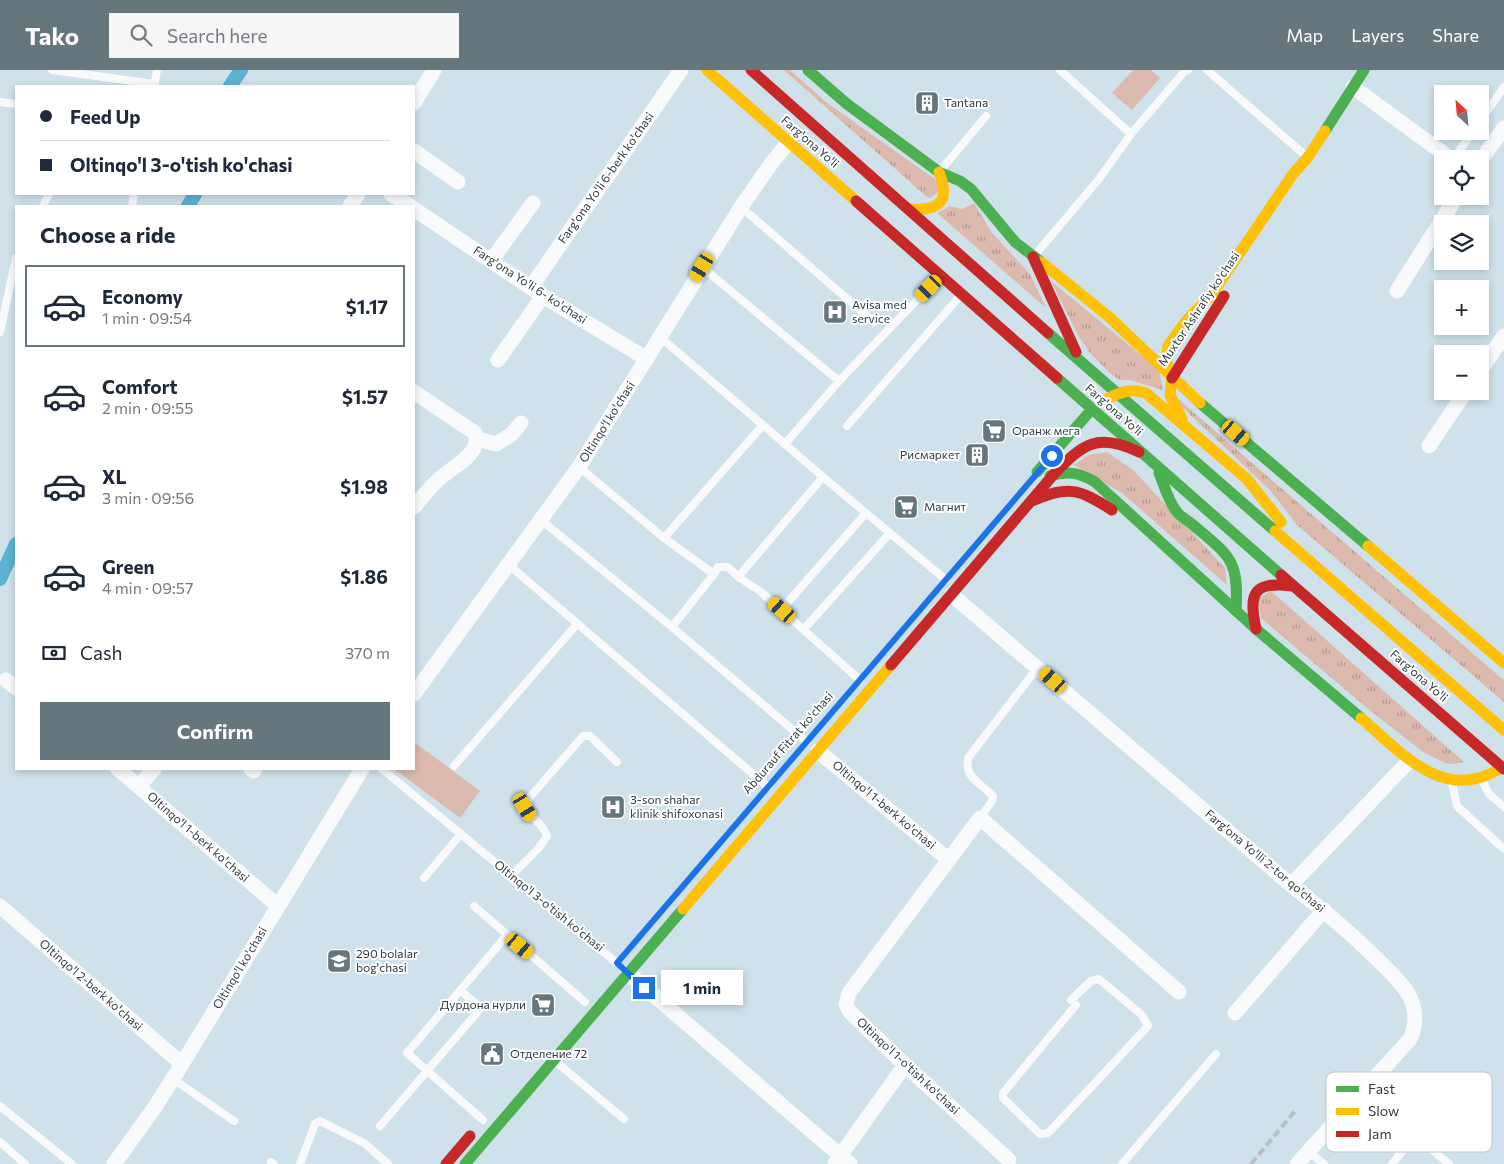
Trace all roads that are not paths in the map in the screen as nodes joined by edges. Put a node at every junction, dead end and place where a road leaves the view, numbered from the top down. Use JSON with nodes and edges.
{"nodes":[{"id":1,"x":52,"y":70,"type":"edge"},
{"id":2,"x":157,"y":70,"type":"edge"},
{"id":3,"x":434,"y":70,"type":"edge"},
{"id":4,"x":681,"y":70,"type":"edge"},
{"id":5,"x":706,"y":70,"type":"edge"},
{"id":6,"x":751,"y":70,"type":"edge"},
{"id":7,"x":808,"y":70,"type":"edge"},
{"id":8,"x":1060,"y":70,"type":"edge"},
{"id":9,"x":1184,"y":70,"type":"edge"},
{"id":10,"x":1208,"y":70,"type":"edge"},
{"id":11,"x":1364,"y":70,"type":"edge"},
{"id":12,"x":108,"y":78,"type":"junction"},
{"id":13,"x":103,"y":85,"type":"edge"},
{"id":14,"x":154,"y":85,"type":"edge"},
{"id":15,"x":1504,"y":86,"type":"edge"},
{"id":16,"x":1353,"y":88,"type":"junction"},
{"id":17,"x":415,"y":101,"type":"edge"},
{"id":18,"x":0,"y":102,"type":"edge"},
{"id":19,"x":15,"y":104,"type":"edge"},
{"id":20,"x":1489,"y":108,"type":"edge"},
{"id":21,"x":986,"y":116,"type":"dead end"},
{"id":22,"x":1504,"y":128,"type":"edge"},
{"id":23,"x":1131,"y":134,"type":"junction"},
{"id":24,"x":789,"y":142,"type":"junction"},
{"id":25,"x":1440,"y":150,"type":"edge"},
{"id":26,"x":1488,"y":150,"type":"edge"},
{"id":27,"x":415,"y":152,"type":"edge"},
{"id":28,"x":1308,"y":157,"type":"junction"},
{"id":29,"x":939,"y":172,"type":"junction"},
{"id":30,"x":458,"y":182,"type":"dead end"},
{"id":31,"x":393,"y":195,"type":"edge"},
{"id":32,"x":533,"y":203,"type":"dead end"},
{"id":33,"x":408,"y":205,"type":"edge"},
{"id":34,"x":1451,"y":205,"type":"edge"},
{"id":35,"x":741,"y":207,"type":"junction"},
{"id":36,"x":909,"y":209,"type":"junction"},
{"id":37,"x":415,"y":210,"type":"edge"},
{"id":38,"x":1033,"y":257,"type":"junction"},
{"id":39,"x":491,"y":262,"type":"junction"},
{"id":40,"x":15,"y":263,"type":"edge"},
{"id":41,"x":702,"y":267,"type":"junction"},
{"id":42,"x":940,"y":276,"type":"junction"},
{"id":43,"x":537,"y":291,"type":"junction"},
{"id":44,"x":1397,"y":291,"type":"dead end"},
{"id":45,"x":961,"y":294,"type":"junction"},
{"id":46,"x":1186,"y":321,"type":"junction"},
{"id":47,"x":874,"y":322,"type":"dead end"},
{"id":48,"x":1123,"y":330,"type":"junction"},
{"id":49,"x":0,"y":332,"type":"edge"},
{"id":50,"x":1164,"y":334,"type":"dead end"},
{"id":51,"x":1504,"y":336,"type":"edge"},
{"id":52,"x":660,"y":337,"type":"junction"},
{"id":53,"x":1148,"y":337,"type":"dead end"},
{"id":54,"x":1489,"y":357,"type":"edge"},
{"id":55,"x":647,"y":359,"type":"junction"},
{"id":56,"x":498,"y":360,"type":"dead end"},
{"id":57,"x":1080,"y":360,"type":"junction"},
{"id":58,"x":1172,"y":378,"type":"junction"},
{"id":59,"x":839,"y":381,"type":"junction"},
{"id":60,"x":415,"y":393,"type":"edge"},
{"id":61,"x":1117,"y":394,"type":"junction"},
{"id":62,"x":1460,"y":400,"type":"edge"},
{"id":63,"x":1092,"y":409,"type":"junction"},
{"id":64,"x":521,"y":423,"type":"dead end"},
{"id":65,"x":762,"y":425,"type":"junction"},
{"id":66,"x":847,"y":426,"type":"dead end"},
{"id":67,"x":1186,"y":427,"type":"junction"},
{"id":68,"x":477,"y":439,"type":"junction"},
{"id":69,"x":785,"y":444,"type":"junction"},
{"id":70,"x":1429,"y":446,"type":"dead end"},
{"id":71,"x":1143,"y":454,"type":"junction"},
{"id":72,"x":1155,"y":465,"type":"junction"},
{"id":73,"x":579,"y":467,"type":"junction"},
{"id":74,"x":1054,"y":474,"type":"junction"},
{"id":75,"x":823,"y":477,"type":"junction"},
{"id":76,"x":1032,"y":501,"type":"junction"},
{"id":77,"x":415,"y":506,"type":"edge"},
{"id":78,"x":866,"y":513,"type":"junction"},
{"id":79,"x":541,"y":520,"type":"junction"},
{"id":80,"x":889,"y":534,"type":"junction"},
{"id":81,"x":664,"y":538,"type":"junction"},
{"id":82,"x":509,"y":565,"type":"junction"},
{"id":83,"x":1318,"y":569,"type":"junction"},
{"id":84,"x":714,"y":574,"type":"junction"},
{"id":85,"x":738,"y":577,"type":"junction"},
{"id":86,"x":948,"y":583,"type":"junction"},
{"id":87,"x":1293,"y":586,"type":"junction"},
{"id":88,"x":1219,"y":596,"type":"junction"},
{"id":89,"x":782,"y":610,"type":"junction"},
{"id":90,"x":1236,"y":611,"type":"junction"},
{"id":91,"x":577,"y":624,"type":"junction"},
{"id":92,"x":672,"y":627,"type":"junction"},
{"id":93,"x":804,"y":629,"type":"junction"},
{"id":94,"x":1256,"y":629,"type":"junction"},
{"id":95,"x":1504,"y":663,"type":"edge"},
{"id":96,"x":1038,"y":667,"type":"junction"},
{"id":97,"x":860,"y":680,"type":"dead end"},
{"id":98,"x":415,"y":693,"type":"edge"},
{"id":99,"x":1504,"y":730,"type":"edge"},
{"id":100,"x":810,"y":744,"type":"junction"},
{"id":101,"x":1409,"y":761,"type":"junction"},
{"id":102,"x":617,"y":762,"type":"dead end"},
{"id":103,"x":454,"y":766,"type":"dead end"},
{"id":104,"x":1504,"y":768,"type":"edge"},
{"id":105,"x":119,"y":770,"type":"edge"},
{"id":106,"x":153,"y":770,"type":"edge"},
{"id":107,"x":361,"y":770,"type":"edge"},
{"id":108,"x":383,"y":770,"type":"edge"},
{"id":109,"x":1481,"y":778,"type":"junction"},
{"id":110,"x":1451,"y":781,"type":"junction"},
{"id":111,"x":139,"y":786,"type":"junction"},
{"id":112,"x":768,"y":787,"type":"dead end"},
{"id":113,"x":1504,"y":807,"type":"edge"},
{"id":114,"x":980,"y":818,"type":"junction"},
{"id":115,"x":461,"y":834,"type":"junction"},
{"id":116,"x":1504,"y":849,"type":"edge"},
{"id":117,"x":949,"y":860,"type":"junction"},
{"id":118,"x":512,"y":876,"type":"junction"},
{"id":119,"x":424,"y":878,"type":"dead end"},
{"id":120,"x":1292,"y":886,"type":"junction"},
{"id":121,"x":0,"y":906,"type":"edge"},
{"id":122,"x":278,"y":906,"type":"junction"},
{"id":123,"x":474,"y":906,"type":"dead end"},
{"id":124,"x":1324,"y":910,"type":"junction"},
{"id":125,"x":507,"y":935,"type":"junction"},
{"id":126,"x":623,"y":964,"type":"junction"},
{"id":127,"x":608,"y":974,"type":"dead end"},
{"id":128,"x":460,"y":990,"type":"junction"},
{"id":129,"x":1179,"y":992,"type":"dead end"},
{"id":130,"x":585,"y":1002,"type":"dead end"},
{"id":131,"x":1074,"y":1002,"type":"joint"},
{"id":132,"x":1235,"y":1014,"type":"dead end"},
{"id":133,"x":1216,"y":1054,"type":"dead end"},
{"id":134,"x":553,"y":1060,"type":"junction"},
{"id":135,"x":182,"y":1064,"type":"junction"},
{"id":136,"x":905,"y":1065,"type":"junction"},
{"id":137,"x":428,"y":1071,"type":"junction"},
{"id":138,"x":1381,"y":1072,"type":"edge"},
{"id":139,"x":173,"y":1079,"type":"junction"},
{"id":140,"x":0,"y":1106,"type":"edge"},
{"id":141,"x":486,"y":1116,"type":"joint"},
{"id":142,"x":624,"y":1119,"type":"dead end"},
{"id":143,"x":234,"y":1122,"type":"dead end"},
{"id":144,"x":380,"y":1126,"type":"dead end"},
{"id":145,"x":1326,"y":1132,"type":"edge"},
{"id":146,"x":0,"y":1142,"type":"edge"},
{"id":147,"x":1308,"y":1151,"type":"junction"},
{"id":148,"x":1402,"y":1152,"type":"edge"},
{"id":149,"x":1435,"y":1152,"type":"edge"},
{"id":150,"x":1009,"y":1160,"type":"dead end"},
{"id":151,"x":841,"y":1161,"type":"edge"},
{"id":152,"x":25,"y":1164,"type":"edge"},
{"id":153,"x":72,"y":1164,"type":"edge"},
{"id":154,"x":114,"y":1164,"type":"edge"},
{"id":155,"x":300,"y":1164,"type":"edge"},
{"id":156,"x":388,"y":1164,"type":"edge"},
{"id":157,"x":446,"y":1164,"type":"edge"},
{"id":158,"x":465,"y":1164,"type":"edge"},
{"id":159,"x":1122,"y":1164,"type":"edge"},
{"id":160,"x":1296,"y":1164,"type":"edge"},
{"id":161,"x":1324,"y":1164,"type":"edge"},
{"id":162,"x":1392,"y":1164,"type":"edge"},
{"id":163,"x":1449,"y":1164,"type":"edge"}],
"edges":[{"from":1,"to":12,"type":"lane"},
{"from":2,"to":14,"type":"lane"},
{"from":3,"to":17,"type":"street"},
{"from":4,"to":43,"type":"street","name":"Farg'ona Yo'li 6-berk ko'chasi"},
{"from":5,"to":24,"type":"main road","name":"Farg'ona Yo'li"},
{"from":6,"to":36,"type":"main road","name":"Farg'ona Yo'li"},
{"from":7,"to":29,"type":"main road"},
{"from":8,"to":23,"type":"lane"},
{"from":9,"to":23,"type":"lane"},
{"from":10,"to":28,"type":"lane"},
{"from":11,"to":16,"type":"main road","name":"Muxtor Ashrafiy ko'chasi"},
{"from":12,"to":13,"type":"lane"},
{"from":12,"to":14,"type":"lane"},
{"from":15,"to":20,"type":"lane"},
{"from":16,"to":25,"type":"street"},
{"from":16,"to":28,"type":"main road","name":"Muxtor Ashrafiy ko'chasi"},
{"from":18,"to":19,"type":"lane"},
{"from":21,"to":29,"type":"lane"},
{"from":22,"to":26,"type":"street"},
{"from":23,"to":38,"type":"lane"},
{"from":24,"to":35,"type":"street","name":"Oltinqo'l ko'chasi"},
{"from":24,"to":42,"type":"main road","name":"Farg'ona Yo'li"},
{"from":27,"to":30,"type":"street"},
{"from":28,"to":46,"type":"main road","name":"Muxtor Ashrafiy ko'chasi"},
{"from":28,"to":58,"type":"main road","name":"Muxtor Ashrafiy ko'chasi"},
{"from":29,"to":36,"type":"main road"},
{"from":29,"to":38,"type":"main road"},
{"from":31,"to":33,"type":"street"},
{"from":32,"to":39,"type":"street"},
{"from":34,"to":44,"type":"street"},
{"from":35,"to":41,"type":"street","name":"Oltinqo'l ko'chasi"},
{"from":35,"to":47,"type":"lane"},
{"from":36,"to":57,"type":"main road","name":"Farg'ona Yo'li"},
{"from":37,"to":39,"type":"street","name":"Farg'ona Yo'li 6- ko'chasi"},
{"from":38,"to":48,"type":"main road"},
{"from":38,"to":57,"type":"main road"},
{"from":39,"to":43,"type":"street","name":"Farg'ona Yo'li 6- ko'chasi"},
{"from":40,"to":49,"type":"lane"},
{"from":41,"to":52,"type":"street","name":"Oltinqo'l ko'chasi"},
{"from":41,"to":59,"type":"lane"},
{"from":42,"to":45,"type":"main road","name":"Farg'ona Yo'li"},
{"from":42,"to":59,"type":"lane"},
{"from":43,"to":55,"type":"street","name":"Farg'ona Yo'li 6- ko'chasi"},
{"from":43,"to":56,"type":"street","name":"Farg'ona Yo'li 6-berk ko'chasi"},
{"from":45,"to":63,"type":"main road","name":"Farg'ona Yo'li"},
{"from":45,"to":66,"type":"lane"},
{"from":46,"to":50,"type":"main road"},
{"from":46,"to":58,"type":"main road","name":"Muxtor Ashrafiy ko'chasi"},
{"from":48,"to":53,"type":"main road"},
{"from":48,"to":58,"type":"main road"},
{"from":51,"to":54,"type":"street"},
{"from":52,"to":55,"type":"street","name":"Oltinqo'l ko'chasi"},
{"from":52,"to":65,"type":"lane"},
{"from":55,"to":73,"type":"street","name":"Oltinqo'l ko'chasi"},
{"from":57,"to":61,"type":"main road","name":"Farg'ona Yo'li"},
{"from":58,"to":67,"type":"main road"},
{"from":58,"to":95,"type":"main road"},
{"from":59,"to":69,"type":"lane"},
{"from":60,"to":68,"type":"street"},
{"from":61,"to":63,"type":"main road"},
{"from":61,"to":67,"type":"main road"},
{"from":61,"to":83,"type":"main road","name":"Farg'ona Yo'li"},
{"from":62,"to":70,"type":"street"},
{"from":63,"to":71,"type":"main road","name":"Farg'ona Yo'li"},
{"from":63,"to":74,"type":"main road"},
{"from":64,"to":68,"type":"street"},
{"from":65,"to":69,"type":"lane"},
{"from":65,"to":81,"type":"lane"},
{"from":67,"to":83,"type":"main road"},
{"from":68,"to":77,"type":"street"},
{"from":69,"to":75,"type":"lane"},
{"from":71,"to":72,"type":"main road","name":"Farg'ona Yo'li"},
{"from":71,"to":74,"type":"main road"},
{"from":72,"to":87,"type":"main road","name":"Farg'ona Yo'li"},
{"from":72,"to":90,"type":"main road"},
{"from":73,"to":79,"type":"street","name":"Oltinqo'l ko'chasi"},
{"from":73,"to":81,"type":"lane"},
{"from":74,"to":76,"type":"main road"},
{"from":74,"to":88,"type":"main road"},
{"from":75,"to":78,"type":"lane"},
{"from":75,"to":85,"type":"lane"},
{"from":76,"to":86,"type":"main road"},
{"from":76,"to":88,"type":"main road"},
{"from":78,"to":80,"type":"lane"},
{"from":78,"to":89,"type":"lane"},
{"from":79,"to":82,"type":"street","name":"Oltinqo'l ko'chasi"},
{"from":79,"to":92,"type":"lane"},
{"from":80,"to":86,"type":"lane"},
{"from":80,"to":93,"type":"lane"},
{"from":81,"to":84,"type":"lane"},
{"from":82,"to":91,"type":"lane"},
{"from":82,"to":98,"type":"street","name":"Oltinqo'l ko'chasi"},
{"from":83,"to":99,"type":"main road","name":"Farg'ona Yo'li"},
{"from":84,"to":85,"type":"lane"},
{"from":84,"to":92,"type":"lane"},
{"from":85,"to":89,"type":"lane"},
{"from":86,"to":96,"type":"street","name":"Farg'ona Yo'lli 2-tor qo'chasi"},
{"from":86,"to":100,"type":"main road"},
{"from":87,"to":94,"type":"main road"},
{"from":87,"to":104,"type":"main road","name":"Farg'ona Yo'li"},
{"from":88,"to":90,"type":"main road"},
{"from":89,"to":93,"type":"lane"},
{"from":90,"to":94,"type":"main road"},
{"from":91,"to":103,"type":"lane"},
{"from":91,"to":112,"type":"lane"},
{"from":92,"to":100,"type":"lane"},
{"from":93,"to":97,"type":"lane"},
{"from":94,"to":101,"type":"main road"},
{"from":96,"to":114,"type":"lane","name":"Oltinqo'l 1-o'tish ko'chasi"},
{"from":96,"to":120,"type":"street","name":"Farg'ona Yo'lli 2-tor qo'chasi"},
{"from":100,"to":117,"type":"street","name":"Oltinqo'l 1-berk ko'chasi"},
{"from":100,"to":126,"type":"main road"},
{"from":101,"to":110,"type":"main road"},
{"from":101,"to":120,"type":"street"},
{"from":102,"to":118,"type":"lane"},
{"from":104,"to":109,"type":"main road"},
{"from":105,"to":111,"type":"street","name":"Oltinqo'l 1-berk ko'chasi"},
{"from":106,"to":111,"type":"street"},
{"from":107,"to":122,"type":"street","name":"Oltinqo'l ko'chasi"},
{"from":108,"to":115,"type":"lane","name":"Oltinqo'l 3-o'tish ko'chasi"},
{"from":109,"to":110,"type":"main road"},
{"from":109,"to":113,"type":"lane"},
{"from":110,"to":116,"type":"lane"},
{"from":111,"to":122,"type":"street","name":"Oltinqo'l 1-berk ko'chasi"},
{"from":114,"to":117,"type":"street","name":"Oltinqo'l 1-o'tish ko'chasi"},
{"from":114,"to":129,"type":"street"},
{"from":115,"to":118,"type":"lane","name":"Oltinqo'l 3-o'tish ko'chasi"},
{"from":115,"to":119,"type":"lane"},
{"from":117,"to":136,"type":"street","name":"Oltinqo'l 1-o'tish ko'chasi"},
{"from":118,"to":126,"type":"lane","name":"Oltinqo'l 3-o'tish ko'chasi"},
{"from":120,"to":124,"type":"street","name":"Farg'ona Yo'lli 2-tor qo'chasi"},
{"from":121,"to":135,"type":"street","name":"Oltinqo'l 2-berk ko'chasi"},
{"from":122,"to":135,"type":"street","name":"Oltinqo'l ko'chasi"},
{"from":123,"to":125,"type":"lane"},
{"from":124,"to":132,"type":"street"},
{"from":124,"to":138,"type":"street","name":"Farg'ona Yo'lli 2-tor qo'chasi"},
{"from":125,"to":128,"type":"lane"},
{"from":125,"to":130,"type":"lane"},
{"from":126,"to":127,"type":"main road"},
{"from":126,"to":134,"type":"main road"},
{"from":126,"to":151,"type":"street","name":"Oltinqo'l 3-o'tish ko'chasi"},
{"from":128,"to":137,"type":"lane"},
{"from":128,"to":137,"type":"lane"},
{"from":131,"to":131,"type":"lane"},
{"from":133,"to":159,"type":"lane"},
{"from":134,"to":142,"type":"lane"},
{"from":134,"to":158,"type":"main road"},
{"from":135,"to":139,"type":"street","name":"Oltinqo'l ko'chasi"},
{"from":136,"to":150,"type":"street","name":"Oltinqo'l 1-o'tish ko'chasi"},
{"from":136,"to":151,"type":"street"},
{"from":137,"to":141,"type":"lane"},
{"from":137,"to":144,"type":"lane"},
{"from":139,"to":143,"type":"lane"},
{"from":139,"to":154,"type":"street","name":"Oltinqo'l ko'chasi"},
{"from":140,"to":153,"type":"lane"},
{"from":141,"to":157,"type":"main road"},
{"from":145,"to":147,"type":"street","name":"Farg'ona Yo'lli 2-tor qo'chasi"},
{"from":146,"to":152,"type":"lane"},
{"from":147,"to":160,"type":"street","name":"Farg'ona Yo'lli 2-tor qo'chasi"},
{"from":147,"to":161,"type":"lane"},
{"from":148,"to":162,"type":"lane"},
{"from":149,"to":163,"type":"lane"},
{"from":155,"to":156,"type":"lane"}]}
